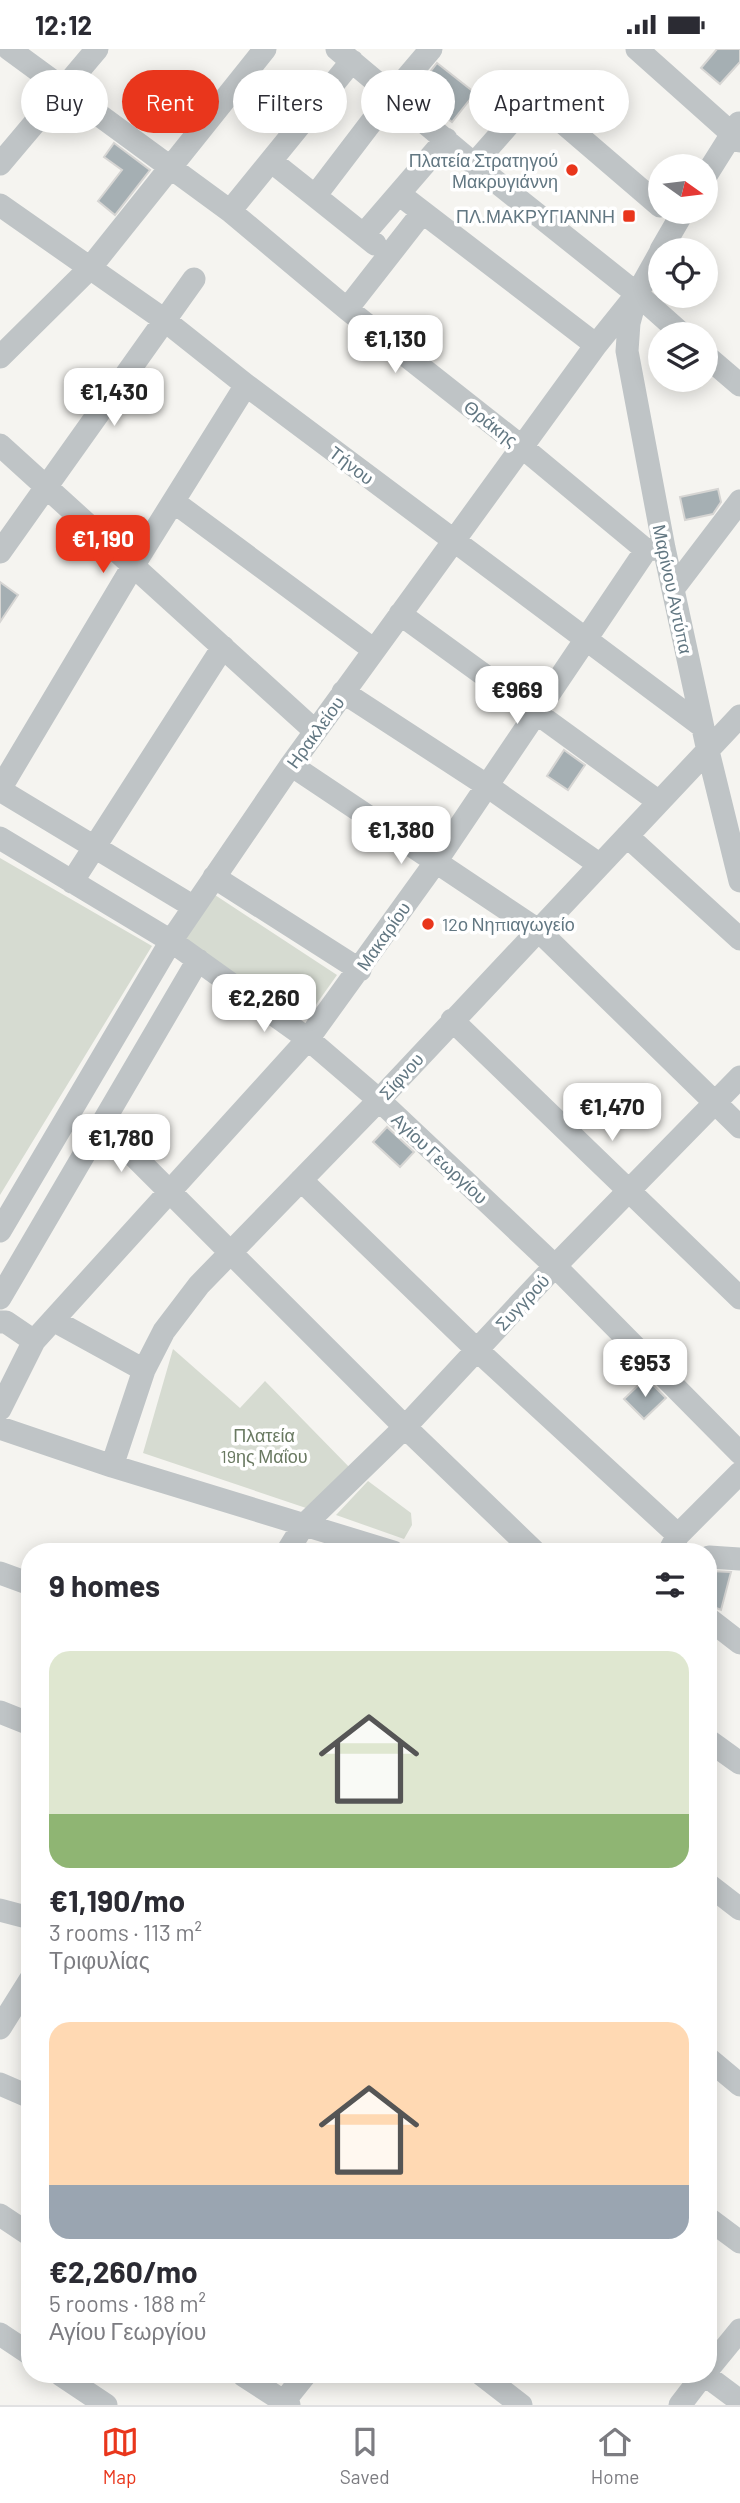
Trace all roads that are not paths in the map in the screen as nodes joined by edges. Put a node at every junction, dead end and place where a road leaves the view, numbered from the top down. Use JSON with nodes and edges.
{"nodes":[{"id":1,"x":9,"y":49,"type":"edge"},
{"id":2,"x":97,"y":49,"type":"edge"},
{"id":3,"x":265,"y":49,"type":"edge"},
{"id":4,"x":431,"y":49,"type":"edge"},
{"id":5,"x":637,"y":49,"type":"edge"},
{"id":6,"x":344,"y":55,"type":"edge"},
{"id":7,"x":36,"y":70,"type":"edge"},
{"id":8,"x":78,"y":70,"type":"edge"},
{"id":9,"x":362,"y":70,"type":"edge"},
{"id":10,"x":413,"y":70,"type":"edge"},
{"id":11,"x":108,"y":122,"type":"edge"},
{"id":12,"x":737,"y":132,"type":"edge"},
{"id":13,"x":25,"y":133,"type":"edge"},
{"id":14,"x":363,"y":133,"type":"edge"},
{"id":15,"x":439,"y":133,"type":"edge"},
{"id":16,"x":446,"y":139,"type":"junction"},
{"id":17,"x":718,"y":159,"type":"edge"},
{"id":18,"x":271,"y":161,"type":"junction"},
{"id":19,"x":0,"y":164,"type":"edge"},
{"id":20,"x":474,"y":164,"type":"junction"},
{"id":21,"x":171,"y":167,"type":"junction"},
{"id":22,"x":399,"y":194,"type":"junction"},
{"id":23,"x":315,"y":196,"type":"junction"},
{"id":24,"x":648,"y":196,"type":"edge"},
{"id":25,"x":0,"y":205,"type":"edge"},
{"id":26,"x":230,"y":211,"type":"junction"},
{"id":27,"x":422,"y":213,"type":"junction"},
{"id":28,"x":364,"y":235,"type":"junction"},
{"id":29,"x":389,"y":257,"type":"junction"},
{"id":30,"x":90,"y":268,"type":"junction"},
{"id":31,"x":648,"y":275,"type":"edge"},
{"id":32,"x":194,"y":279,"type":"dead end"},
{"id":33,"x":637,"y":294,"type":"junction"},
{"id":34,"x":347,"y":309,"type":"junction"},
{"id":35,"x":163,"y":319,"type":"junction"},
{"id":36,"x":668,"y":322,"type":"edge"},
{"id":37,"x":596,"y":345,"type":"junction"},
{"id":38,"x":0,"y":357,"type":"edge"},
{"id":39,"x":718,"y":366,"type":"edge"},
{"id":40,"x":246,"y":385,"type":"junction"},
{"id":41,"x":740,"y":385,"type":"edge"},
{"id":42,"x":0,"y":445,"type":"edge"},
{"id":43,"x":522,"y":447,"type":"junction"},
{"id":44,"x":45,"y":488,"type":"junction"},
{"id":45,"x":740,"y":501,"type":"edge"},
{"id":46,"x":174,"y":502,"type":"junction"},
{"id":47,"x":454,"y":541,"type":"junction"},
{"id":48,"x":655,"y":549,"type":"junction"},
{"id":49,"x":0,"y":552,"type":"edge"},
{"id":50,"x":133,"y":566,"type":"junction"},
{"id":51,"x":673,"y":589,"type":"junction"},
{"id":52,"x":400,"y":614,"type":"junction"},
{"id":53,"x":586,"y":638,"type":"junction"},
{"id":54,"x":223,"y":647,"type":"junction"},
{"id":55,"x":374,"y":650,"type":"junction"},
{"id":56,"x":343,"y":692,"type":"junction"},
{"id":57,"x":535,"y":712,"type":"junction"},
{"id":58,"x":740,"y":716,"type":"edge"},
{"id":59,"x":702,"y":726,"type":"junction"},
{"id":60,"x":315,"y":731,"type":"junction"},
{"id":61,"x":708,"y":751,"type":"junction"},
{"id":62,"x":290,"y":765,"type":"junction"},
{"id":63,"x":486,"y":785,"type":"junction"},
{"id":64,"x":0,"y":790,"type":"edge"},
{"id":65,"x":659,"y":801,"type":"junction"},
{"id":66,"x":627,"y":836,"type":"junction"},
{"id":67,"x":0,"y":838,"type":"edge"},
{"id":68,"x":93,"y":848,"type":"junction"},
{"id":69,"x":737,"y":856,"type":"edge"},
{"id":70,"x":435,"y":863,"type":"junction"},
{"id":71,"x":600,"y":865,"type":"junction"},
{"id":72,"x":214,"y":877,"type":"junction"},
{"id":73,"x":72,"y":881,"type":"junction"},
{"id":74,"x":740,"y":881,"type":"edge"},
{"id":75,"x":194,"y":908,"type":"junction"},
{"id":76,"x":538,"y":930,"type":"junction"},
{"id":77,"x":740,"y":939,"type":"edge"},
{"id":78,"x":171,"y":941,"type":"junction"},
{"id":79,"x":198,"y":960,"type":"junction"},
{"id":80,"x":360,"y":969,"type":"junction"},
{"id":81,"x":452,"y":1020,"type":"junction"},
{"id":82,"x":309,"y":1039,"type":"junction"},
{"id":83,"x":740,"y":1077,"type":"edge"},
{"id":84,"x":379,"y":1100,"type":"junction"},
{"id":85,"x":714,"y":1103,"type":"junction"},
{"id":86,"x":102,"y":1124,"type":"junction"},
{"id":87,"x":740,"y":1127,"type":"edge"},
{"id":88,"x":301,"y":1180,"type":"junction"},
{"id":89,"x":630,"y":1190,"type":"junction"},
{"id":90,"x":171,"y":1192,"type":"junction"},
{"id":91,"x":0,"y":1231,"type":"edge"},
{"id":92,"x":231,"y":1253,"type":"junction"},
{"id":93,"x":555,"y":1266,"type":"junction"},
{"id":94,"x":0,"y":1298,"type":"edge"},
{"id":95,"x":740,"y":1298,"type":"edge"},
{"id":96,"x":53,"y":1320,"type":"junction"},
{"id":97,"x":0,"y":1322,"type":"edge"},
{"id":98,"x":34,"y":1341,"type":"junction"},
{"id":99,"x":477,"y":1350,"type":"junction"},
{"id":100,"x":144,"y":1370,"type":"junction"},
{"id":101,"x":0,"y":1409,"type":"edge"},
{"id":102,"x":405,"y":1427,"type":"junction"},
{"id":103,"x":0,"y":1428,"type":"edge"},
{"id":104,"x":740,"y":1453,"type":"edge"},
{"id":105,"x":112,"y":1466,"type":"junction"},
{"id":106,"x":740,"y":1473,"type":"edge"},
{"id":107,"x":303,"y":1526,"type":"junction"},
{"id":108,"x":293,"y":1543,"type":"edge"},
{"id":109,"x":361,"y":1543,"type":"edge"},
{"id":110,"x":526,"y":1543,"type":"edge"},
{"id":111,"x":672,"y":1543,"type":"edge"},
{"id":112,"x":674,"y":1543,"type":"edge"},
{"id":113,"x":717,"y":1558,"type":"edge"},
{"id":114,"x":740,"y":1559,"type":"edge"},
{"id":115,"x":0,"y":1573,"type":"edge"},
{"id":116,"x":21,"y":1581,"type":"edge"},
{"id":117,"x":717,"y":1625,"type":"edge"},
{"id":118,"x":740,"y":1643,"type":"edge"},
{"id":119,"x":0,"y":1712,"type":"edge"},
{"id":120,"x":21,"y":1720,"type":"edge"},
{"id":121,"x":717,"y":1747,"type":"edge"},
{"id":122,"x":740,"y":1763,"type":"edge"},
{"id":123,"x":717,"y":1891,"type":"edge"},
{"id":124,"x":740,"y":1909,"type":"edge"},
{"id":125,"x":0,"y":1910,"type":"edge"},
{"id":126,"x":21,"y":1916,"type":"edge"},
{"id":127,"x":21,"y":1994,"type":"edge"},
{"id":128,"x":0,"y":2028,"type":"edge"},
{"id":129,"x":717,"y":2066,"type":"edge"},
{"id":130,"x":0,"y":2084,"type":"edge"},
{"id":131,"x":740,"y":2085,"type":"edge"},
{"id":132,"x":21,"y":2093,"type":"edge"},
{"id":133,"x":0,"y":2215,"type":"edge"},
{"id":134,"x":717,"y":2225,"type":"edge"},
{"id":135,"x":21,"y":2229,"type":"edge"},
{"id":136,"x":740,"y":2242,"type":"edge"},
{"id":137,"x":740,"y":2330,"type":"edge"},
{"id":138,"x":0,"y":2334,"type":"edge"},
{"id":139,"x":21,"y":2348,"type":"edge"},
{"id":140,"x":717,"y":2358,"type":"edge"},
{"id":141,"x":73,"y":2383,"type":"edge"},
{"id":142,"x":255,"y":2383,"type":"edge"},
{"id":143,"x":299,"y":2383,"type":"edge"},
{"id":144,"x":492,"y":2383,"type":"edge"},
{"id":145,"x":698,"y":2383,"type":"edge"},
{"id":146,"x":715,"y":2383,"type":"edge"},
{"id":147,"x":740,"y":2401,"type":"edge"},
{"id":148,"x":285,"y":2404,"type":"edge"},
{"id":149,"x":106,"y":2405,"type":"edge"},
{"id":150,"x":521,"y":2405,"type":"edge"},
{"id":151,"x":680,"y":2405,"type":"edge"}],
"edges":[{"from":1,"to":7,"type":"street","name":"Θράκης"},
{"from":2,"to":8,"type":"street"},
{"from":3,"to":21,"type":"street"},
{"from":4,"to":10,"type":"street"},
{"from":5,"to":12,"type":"street"},
{"from":6,"to":9,"type":"street"},
{"from":6,"to":18,"type":"street"},
{"from":11,"to":21,"type":"street","name":"Θράκης"},
{"from":12,"to":17,"type":"street"},
{"from":13,"to":19,"type":"street"},
{"from":14,"to":23,"type":"street"},
{"from":15,"to":16,"type":"street"},
{"from":16,"to":20,"type":"street"},
{"from":16,"to":22,"type":"street"},
{"from":18,"to":23,"type":"street"},
{"from":18,"to":26,"type":"street"},
{"from":20,"to":24,"type":"street"},
{"from":20,"to":33,"type":"street"},
{"from":21,"to":26,"type":"street","name":"Θράκης"},
{"from":21,"to":30,"type":"street"},
{"from":22,"to":27,"type":"street"},
{"from":22,"to":28,"type":"street"},
{"from":23,"to":28,"type":"street"},
{"from":25,"to":30,"type":"street","name":"Τήνου"},
{"from":26,"to":34,"type":"street","name":"Θράκης"},
{"from":27,"to":29,"type":"street"},
{"from":27,"to":37,"type":"street"},
{"from":28,"to":29,"type":"street"},
{"from":29,"to":34,"type":"street"},
{"from":30,"to":35,"type":"street","name":"Τήνου"},
{"from":30,"to":38,"type":"street"},
{"from":31,"to":33,"type":"street","name":"Ηρακλείου"},
{"from":32,"to":35,"type":"street"},
{"from":33,"to":36,"type":"street"},
{"from":33,"to":37,"type":"street","name":"Ηρακλείου"},
{"from":33,"to":48,"type":"street","name":"Μαρίνου Αντύπα"},
{"from":34,"to":43,"type":"street","name":"Θράκης"},
{"from":35,"to":40,"type":"street","name":"Τήνου"},
{"from":35,"to":44,"type":"street"},
{"from":37,"to":43,"type":"street","name":"Ηρακλείου"},
{"from":39,"to":41,"type":"street"},
{"from":40,"to":46,"type":"street"},
{"from":40,"to":47,"type":"street","name":"Τήνου"},
{"from":42,"to":44,"type":"street"},
{"from":43,"to":47,"type":"street","name":"Ηρακλείου"},
{"from":43,"to":48,"type":"street","name":"Θράκης"},
{"from":44,"to":49,"type":"street"},
{"from":44,"to":50,"type":"street"},
{"from":45,"to":51,"type":"street"},
{"from":46,"to":50,"type":"street"},
{"from":46,"to":55,"type":"street"},
{"from":47,"to":52,"type":"street","name":"Ηρακλείου"},
{"from":47,"to":53,"type":"street","name":"Τήνου"},
{"from":48,"to":51,"type":"street","name":"Μαρίνου Αντύπα"},
{"from":48,"to":53,"type":"street","name":"Μακαρίου"},
{"from":50,"to":54,"type":"street"},
{"from":50,"to":64,"type":"street"},
{"from":51,"to":59,"type":"street","name":"Μαρίνου Αντύπα"},
{"from":52,"to":55,"type":"street","name":"Ηρακλείου"},
{"from":52,"to":57,"type":"street"},
{"from":53,"to":57,"type":"street","name":"Μακαρίου"},
{"from":53,"to":59,"type":"street","name":"Τήνου"},
{"from":54,"to":60,"type":"street"},
{"from":54,"to":68,"type":"street"},
{"from":55,"to":56,"type":"street","name":"Ηρακλείου"},
{"from":56,"to":60,"type":"street","name":"Ηρακλείου"},
{"from":56,"to":63,"type":"street"},
{"from":57,"to":63,"type":"street","name":"Μακαρίου"},
{"from":57,"to":65,"type":"street"},
{"from":58,"to":61,"type":"street","name":"Σίφνου"},
{"from":59,"to":61,"type":"street","name":"Μαρίνου Αντύπα"},
{"from":60,"to":62,"type":"street","name":"Ηρακλείου"},
{"from":61,"to":65,"type":"street","name":"Σίφνου"},
{"from":61,"to":69,"type":"street","name":"Μαρίνου Αντύπα"},
{"from":62,"to":70,"type":"street"},
{"from":62,"to":72,"type":"street","name":"Ηρακλείου"},
{"from":63,"to":70,"type":"street","name":"Μακαρίου"},
{"from":63,"to":71,"type":"street"},
{"from":64,"to":68,"type":"street"},
{"from":65,"to":66,"type":"street","name":"Σίφνου"},
{"from":66,"to":71,"type":"street","name":"Σίφνου"},
{"from":66,"to":77,"type":"street"},
{"from":67,"to":73,"type":"street","name":"Αγίου Γεωργίου"},
{"from":68,"to":73,"type":"street"},
{"from":68,"to":75,"type":"street"},
{"from":69,"to":74,"type":"street","name":"Μαρίνου Αντύπα"},
{"from":70,"to":76,"type":"street"},
{"from":70,"to":80,"type":"street","name":"Μακαρίου"},
{"from":71,"to":76,"type":"street","name":"Σίφνου"},
{"from":72,"to":75,"type":"street","name":"Ηρακλείου"},
{"from":72,"to":80,"type":"street"},
{"from":73,"to":78,"type":"street","name":"Αγίου Γεωργίου"},
{"from":75,"to":78,"type":"street","name":"Ηρακλείου"},
{"from":76,"to":81,"type":"street","name":"Σίφνου"},
{"from":76,"to":85,"type":"street"},
{"from":78,"to":79,"type":"street","name":"Αγίου Γεωργίου"},
{"from":78,"to":91,"type":"street","name":"Ηρακλείου"},
{"from":79,"to":82,"type":"street","name":"Αγίου Γεωργίου"},
{"from":79,"to":86,"type":"street"},
{"from":80,"to":82,"type":"street","name":"Μακαρίου"},
{"from":81,"to":84,"type":"street","name":"Σίφνου"},
{"from":81,"to":89,"type":"street"},
{"from":82,"to":84,"type":"street","name":"Αγίου Γεωργίου"},
{"from":82,"to":90,"type":"street","name":"Μακαρίου"},
{"from":83,"to":85,"type":"street","name":"Συγγρού"},
{"from":84,"to":88,"type":"street","name":"Σίφνου"},
{"from":84,"to":93,"type":"street","name":"Αγίου Γεωργίου"},
{"from":85,"to":87,"type":"street"},
{"from":85,"to":89,"type":"street","name":"Συγγρού"},
{"from":86,"to":90,"type":"street"},
{"from":86,"to":94,"type":"street"},
{"from":88,"to":92,"type":"street","name":"Σίφνου"},
{"from":88,"to":99,"type":"street"},
{"from":89,"to":93,"type":"street","name":"Συγγρού"},
{"from":89,"to":95,"type":"street"},
{"from":90,"to":92,"type":"street"},
{"from":90,"to":96,"type":"street","name":"Μακαρίου"},
{"from":92,"to":100,"type":"street","name":"Σίφνου"},
{"from":92,"to":102,"type":"street"},
{"from":93,"to":99,"type":"street","name":"Συγγρού"},
{"from":93,"to":104,"type":"street","name":"Αγίου Γεωργίου"},
{"from":96,"to":98,"type":"street","name":"Μακαρίου"},
{"from":96,"to":100,"type":"street"},
{"from":97,"to":98,"type":"street"},
{"from":98,"to":101,"type":"street","name":"Μακαρίου"},
{"from":99,"to":102,"type":"street","name":"Συγγρού"},
{"from":99,"to":111,"type":"street"},
{"from":100,"to":105,"type":"street","name":"Σίφνου"},
{"from":102,"to":107,"type":"street","name":"Συγγρού"},
{"from":102,"to":110,"type":"street"},
{"from":103,"to":105,"type":"street"},
{"from":105,"to":107,"type":"street"},
{"from":106,"to":112,"type":"street"},
{"from":107,"to":108,"type":"street","name":"Συγγρού"},
{"from":107,"to":109,"type":"street"},
{"from":113,"to":114,"type":"street"},
{"from":115,"to":116,"type":"street"},
{"from":117,"to":118,"type":"street"},
{"from":119,"to":120,"type":"street"},
{"from":121,"to":122,"type":"street"},
{"from":123,"to":124,"type":"street"},
{"from":125,"to":126,"type":"street"},
{"from":127,"to":128,"type":"street"},
{"from":129,"to":131,"type":"street"},
{"from":130,"to":132,"type":"street"},
{"from":133,"to":135,"type":"street"},
{"from":134,"to":136,"type":"street"},
{"from":137,"to":140,"type":"street"},
{"from":138,"to":139,"type":"street"},
{"from":141,"to":149,"type":"street"},
{"from":142,"to":148,"type":"street"},
{"from":143,"to":148,"type":"street"},
{"from":144,"to":150,"type":"street"},
{"from":145,"to":151,"type":"street"},
{"from":146,"to":147,"type":"street"}]}
